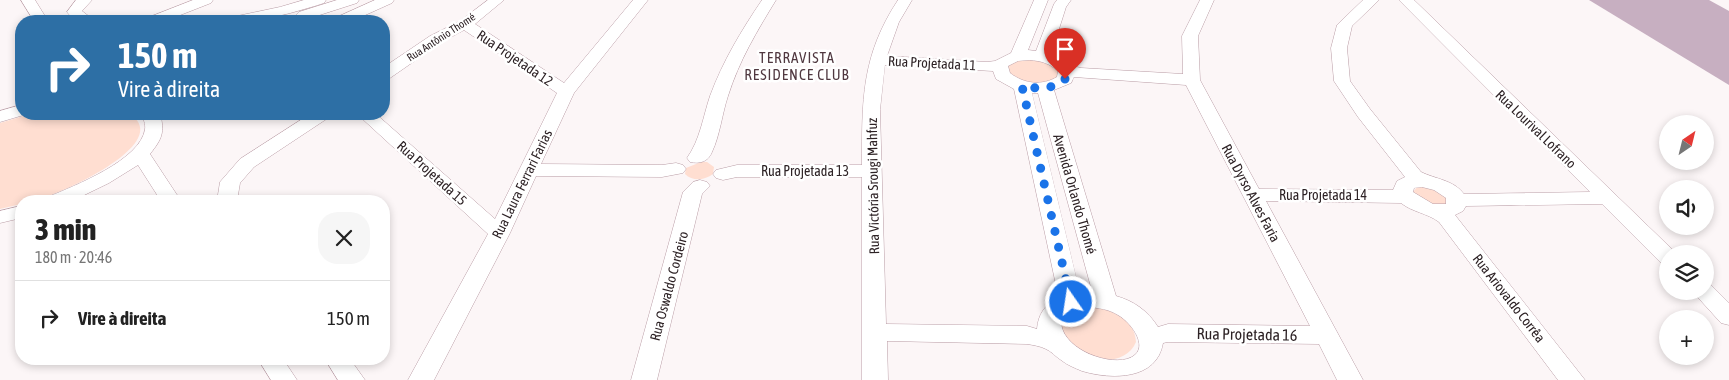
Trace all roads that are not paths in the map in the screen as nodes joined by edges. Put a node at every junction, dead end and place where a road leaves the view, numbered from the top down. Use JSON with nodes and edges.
{"nodes":[{"id":1,"x":28,"y":0,"type":"edge"},
{"id":2,"x":206,"y":0,"type":"edge"},
{"id":3,"x":319,"y":0,"type":"edge"},
{"id":4,"x":353,"y":0,"type":"edge"},
{"id":5,"x":387,"y":0,"type":"edge"},
{"id":6,"x":497,"y":0,"type":"edge"},
{"id":7,"x":641,"y":0,"type":"edge"},
{"id":8,"x":769,"y":0,"type":"edge"},
{"id":9,"x":905,"y":0,"type":"edge"},
{"id":10,"x":1041,"y":0,"type":"edge"},
{"id":11,"x":1064,"y":0,"type":"edge"},
{"id":12,"x":1207,"y":0,"type":"edge"},
{"id":13,"x":1372,"y":0,"type":"edge"},
{"id":14,"x":1406,"y":0,"type":"edge"},
{"id":15,"x":81,"y":3,"type":"edge"},
{"id":16,"x":37,"y":15,"type":"edge"},
{"id":17,"x":79,"y":15,"type":"edge"},
{"id":18,"x":167,"y":15,"type":"edge"},
{"id":19,"x":263,"y":15,"type":"edge"},
{"id":20,"x":302,"y":15,"type":"edge"},
{"id":21,"x":319,"y":15,"type":"edge"},
{"id":22,"x":353,"y":15,"type":"edge"},
{"id":23,"x":465,"y":24,"type":"junction"},
{"id":24,"x":1018,"y":56,"type":"junction"},
{"id":25,"x":1042,"y":56,"type":"junction"},
{"id":26,"x":877,"y":60,"type":"junction"},
{"id":27,"x":996,"y":67,"type":"junction"},
{"id":28,"x":390,"y":70,"type":"edge"},
{"id":29,"x":1071,"y":72,"type":"junction"},
{"id":30,"x":1192,"y":80,"type":"junction"},
{"id":31,"x":1022,"y":86,"type":"junction"},
{"id":32,"x":1044,"y":88,"type":"junction"},
{"id":33,"x":566,"y":92,"type":"junction"},
{"id":34,"x":15,"y":112,"type":"edge"},
{"id":35,"x":0,"y":117,"type":"edge"},
{"id":36,"x":154,"y":120,"type":"edge"},
{"id":37,"x":313,"y":120,"type":"edge"},
{"id":38,"x":373,"y":120,"type":"edge"},
{"id":39,"x":140,"y":153,"type":"junction"},
{"id":40,"x":702,"y":156,"type":"junction"},
{"id":41,"x":529,"y":170,"type":"junction"},
{"id":42,"x":728,"y":171,"type":"junction"},
{"id":43,"x":872,"y":171,"type":"junction"},
{"id":44,"x":670,"y":172,"type":"junction"},
{"id":45,"x":1410,"y":187,"type":"junction"},
{"id":46,"x":695,"y":188,"type":"junction"},
{"id":47,"x":69,"y":195,"type":"edge"},
{"id":48,"x":167,"y":195,"type":"edge"},
{"id":49,"x":228,"y":195,"type":"edge"},
{"id":50,"x":1252,"y":195,"type":"junction"},
{"id":51,"x":1607,"y":198,"type":"junction"},
{"id":52,"x":1452,"y":205,"type":"junction"},
{"id":53,"x":15,"y":213,"type":"edge"},
{"id":54,"x":0,"y":217,"type":"edge"},
{"id":55,"x":499,"y":233,"type":"junction"},
{"id":56,"x":1659,"y":248,"type":"edge"},
{"id":57,"x":1712,"y":300,"type":"edge"},
{"id":58,"x":1106,"y":301,"type":"junction"},
{"id":59,"x":1071,"y":302,"type":"junction"},
{"id":60,"x":1729,"y":317,"type":"edge"},
{"id":61,"x":875,"y":332,"type":"junction"},
{"id":62,"x":1155,"y":332,"type":"junction"},
{"id":63,"x":1042,"y":335,"type":"junction"},
{"id":64,"x":1326,"y":335,"type":"junction"},
{"id":65,"x":274,"y":365,"type":"edge"},
{"id":66,"x":341,"y":365,"type":"edge"},
{"id":67,"x":1084,"y":374,"type":"edge"},
{"id":68,"x":1130,"y":375,"type":"edge"},
{"id":69,"x":284,"y":380,"type":"edge"},
{"id":70,"x":352,"y":380,"type":"edge"},
{"id":71,"x":422,"y":380,"type":"edge"},
{"id":72,"x":644,"y":380,"type":"edge"},
{"id":73,"x":875,"y":380,"type":"edge"},
{"id":74,"x":1350,"y":380,"type":"edge"},
{"id":75,"x":1572,"y":380,"type":"edge"}],
"edges":[{"from":1,"to":16,"type":"street"},
{"from":2,"to":18,"type":"street"},
{"from":3,"to":19,"type":"street"},
{"from":4,"to":20,"type":"street"},
{"from":4,"to":21,"type":"street"},
{"from":5,"to":22,"type":"street"},
{"from":6,"to":23,"type":"street","name":"Rua Antônio Thomé"},
{"from":7,"to":33,"type":"street","name":"Rua Laura Ferrari Farias"},
{"from":8,"to":40,"type":"street"},
{"from":9,"to":26,"type":"street","name":"Rua Victória Srougi Mahfuz"},
{"from":10,"to":24,"type":"street"},
{"from":11,"to":25,"type":"street"},
{"from":12,"to":30,"type":"street","name":"Rua Dyrso Alves Faria"},
{"from":13,"to":45,"type":"street"},
{"from":14,"to":51,"type":"street","name":"Rua Lourival Lofrano"},
{"from":15,"to":17,"type":"street"},
{"from":23,"to":28,"type":"street","name":"Rua Antônio Thomé"},
{"from":23,"to":33,"type":"street","name":"Rua Projetada 12"},
{"from":24,"to":25,"type":"street"},
{"from":24,"to":27,"type":"street"},
{"from":25,"to":29,"type":"street"},
{"from":26,"to":27,"type":"street","name":"Rua Projetada 11"},
{"from":26,"to":43,"type":"street","name":"Rua Victória Srougi Mahfuz"},
{"from":27,"to":31,"type":"street"},
{"from":29,"to":30,"type":"street"},
{"from":29,"to":32,"type":"street"},
{"from":30,"to":50,"type":"street","name":"Rua Dyrso Alves Faria"},
{"from":31,"to":32,"type":"street"},
{"from":31,"to":59,"type":"street","name":"Avenida Orlando Thomé"},
{"from":32,"to":58,"type":"street","name":"Avenida Orlando Thomé"},
{"from":33,"to":41,"type":"street","name":"Rua Laura Ferrari Farias"},
{"from":34,"to":35,"type":"street"},
{"from":36,"to":39,"type":"street"},
{"from":37,"to":49,"type":"street"},
{"from":38,"to":55,"type":"street","name":"Rua Projetada 15"},
{"from":39,"to":47,"type":"street"},
{"from":39,"to":48,"type":"street"},
{"from":40,"to":42,"type":"street"},
{"from":40,"to":44,"type":"street"},
{"from":41,"to":44,"type":"street"},
{"from":41,"to":55,"type":"street","name":"Rua Laura Ferrari Farias"},
{"from":42,"to":43,"type":"street","name":"Rua Projetada 13"},
{"from":42,"to":46,"type":"street"},
{"from":43,"to":61,"type":"street","name":"Rua Victória Srougi Mahfuz"},
{"from":44,"to":46,"type":"street"},
{"from":45,"to":50,"type":"street","name":"Rua Projetada 14"},
{"from":45,"to":52,"type":"street"},
{"from":46,"to":72,"type":"street","name":"Rua Oswaldo Cordeiro"},
{"from":50,"to":64,"type":"street","name":"Rua Dyrso Alves Faria"},
{"from":51,"to":52,"type":"street"},
{"from":51,"to":56,"type":"street","name":"Rua Lourival Lofrano"},
{"from":52,"to":75,"type":"street","name":"Rua Ariovaldo Corrêa"},
{"from":53,"to":54,"type":"street"},
{"from":55,"to":71,"type":"street","name":"Rua Laura Ferrari Farias"},
{"from":57,"to":60,"type":"street"},
{"from":58,"to":59,"type":"street"},
{"from":58,"to":62,"type":"street"},
{"from":59,"to":63,"type":"street"},
{"from":61,"to":63,"type":"street"},
{"from":61,"to":73,"type":"street","name":"Rua Victória Srougi Mahfuz"},
{"from":62,"to":64,"type":"street","name":"Rua Projetada 16"},
{"from":62,"to":68,"type":"street"},
{"from":63,"to":67,"type":"street"},
{"from":64,"to":74,"type":"street","name":"Rua Dyrso Alves Faria"},
{"from":65,"to":69,"type":"street"},
{"from":66,"to":70,"type":"street"},
{"from":67,"to":68,"type":"street"}]}
